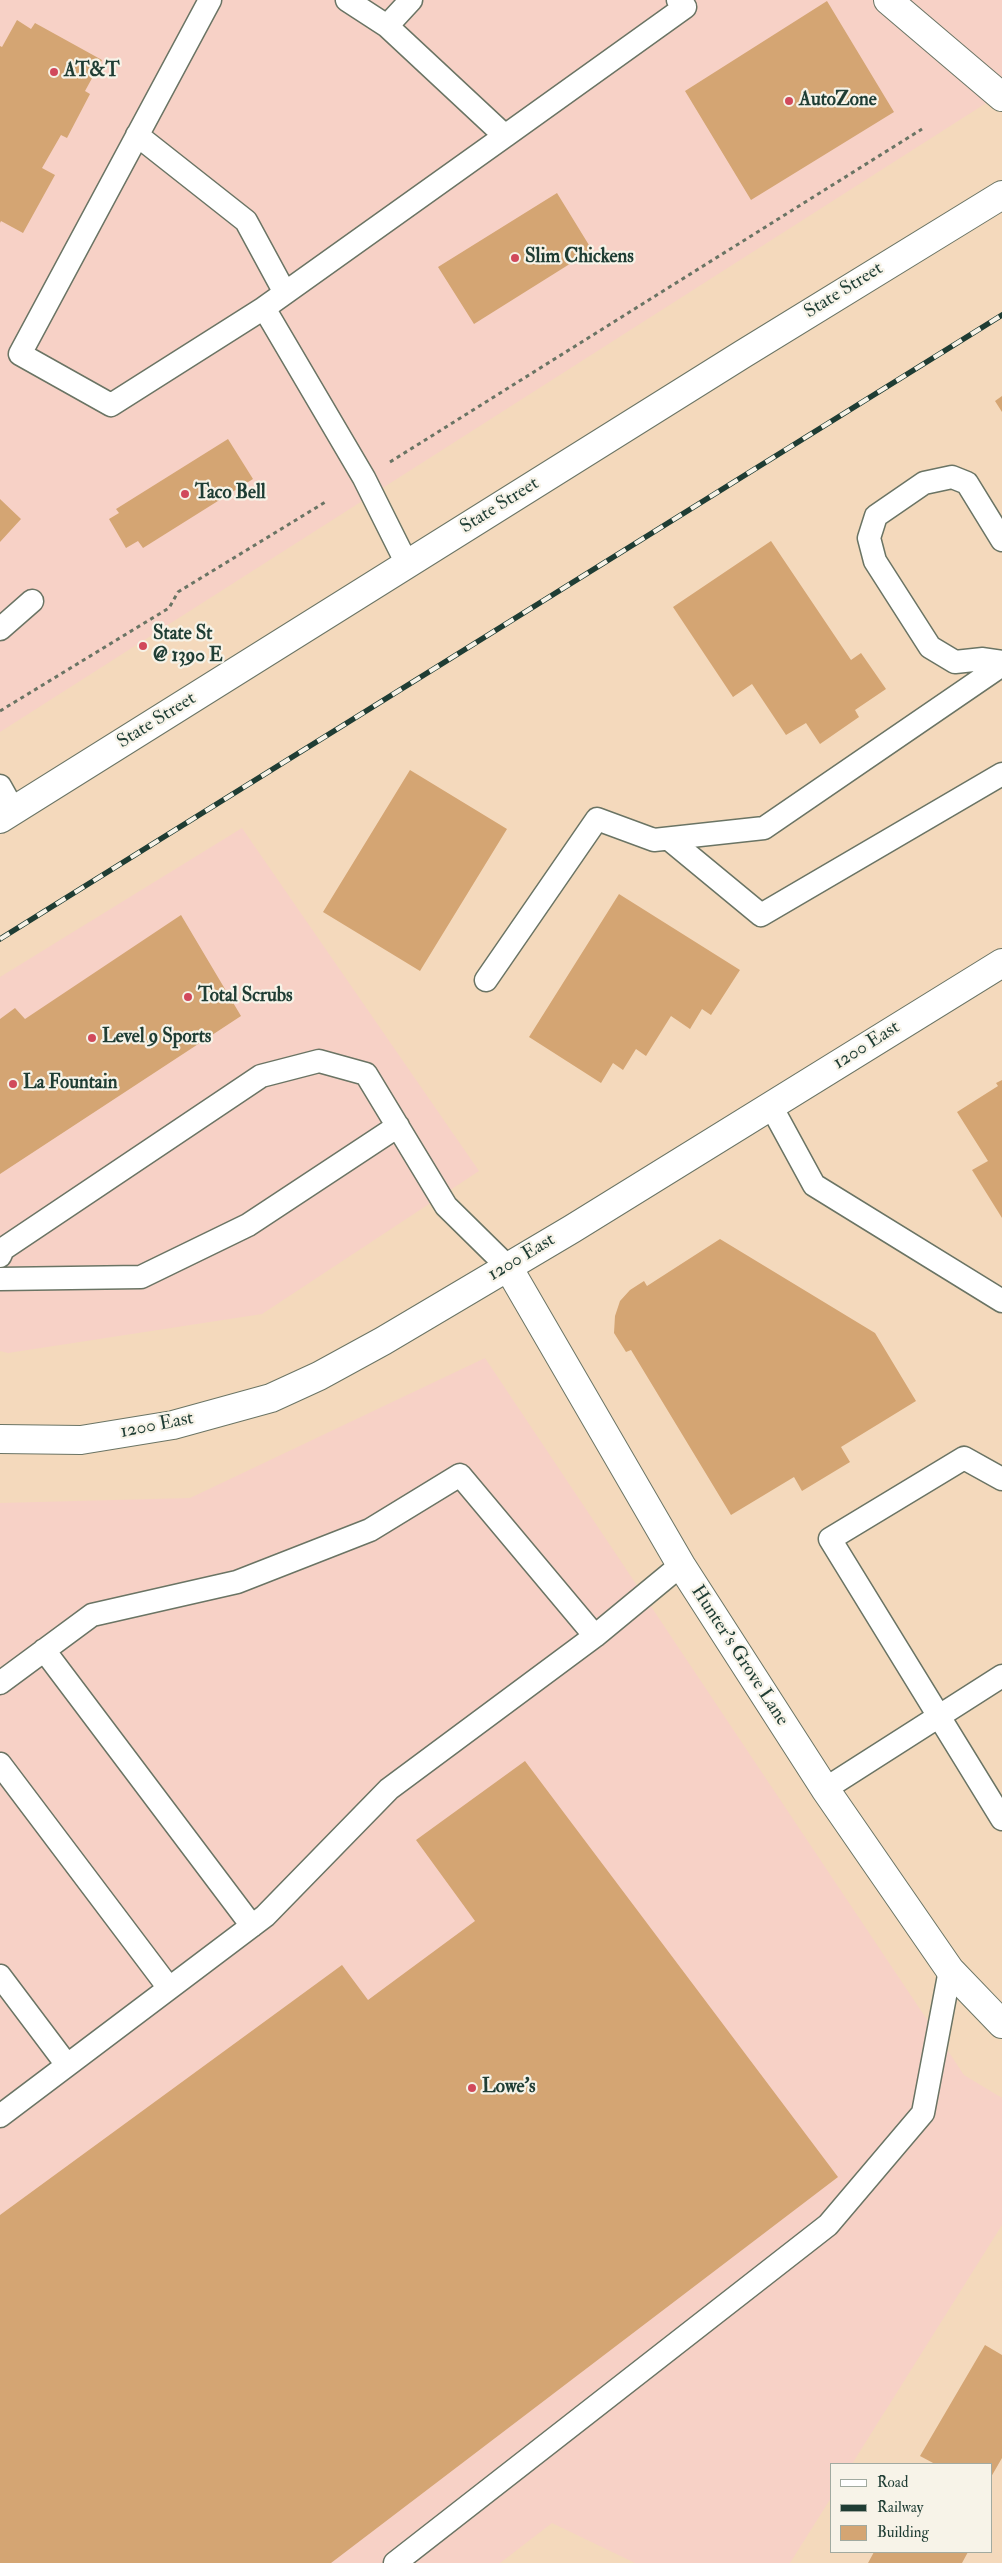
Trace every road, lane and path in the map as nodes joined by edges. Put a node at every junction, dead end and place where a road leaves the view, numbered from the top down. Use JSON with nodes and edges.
{"nodes":[{"id":1,"x":210,"y":0,"type":"edge"},
{"id":2,"x":347,"y":0,"type":"edge"},
{"id":3,"x":411,"y":0,"type":"edge"},
{"id":4,"x":678,"y":0,"type":"edge"},
{"id":5,"x":902,"y":5,"type":"edge"},
{"id":6,"x":387,"y":26,"type":"junction"},
{"id":7,"x":1002,"y":97,"type":"edge"},
{"id":8,"x":922,"y":129,"type":"dead end"},
{"id":9,"x":137,"y":135,"type":"junction"},
{"id":10,"x":506,"y":136,"type":"junction"},
{"id":11,"x":1002,"y":195,"type":"edge"},
{"id":12,"x":285,"y":293,"type":"junction"},
{"id":13,"x":264,"y":308,"type":"junction"},
{"id":14,"x":384,"y":465,"type":"dead end"},
{"id":15,"x":327,"y":501,"type":"dead end"},
{"id":16,"x":1002,"y":540,"type":"edge"},
{"id":17,"x":407,"y":564,"type":"junction"},
{"id":18,"x":32,"y":601,"type":"dead end"},
{"id":19,"x":0,"y":630,"type":"edge"},
{"id":20,"x":1002,"y":664,"type":"edge"},
{"id":21,"x":0,"y":711,"type":"edge"},
{"id":22,"x":1002,"y":774,"type":"edge"},
{"id":23,"x":0,"y":786,"type":"edge"},
{"id":24,"x":7,"y":815,"type":"edge"},
{"id":25,"x":669,"y":839,"type":"junction"},
{"id":26,"x":1002,"y":963,"type":"edge"},
{"id":27,"x":486,"y":980,"type":"dead end"},
{"id":28,"x":771,"y":1106,"type":"junction"},
{"id":29,"x":398,"y":1126,"type":"junction"},
{"id":30,"x":0,"y":1256,"type":"edge"},
{"id":31,"x":508,"y":1267,"type":"junction"},
{"id":32,"x":0,"y":1279,"type":"edge"},
{"id":33,"x":1002,"y":1301,"type":"edge"},
{"id":34,"x":0,"y":1439,"type":"edge"},
{"id":35,"x":1002,"y":1479,"type":"edge"},
{"id":36,"x":681,"y":1565,"type":"junction"},
{"id":37,"x":595,"y":1636,"type":"junction"},
{"id":38,"x":44,"y":1650,"type":"junction"},
{"id":39,"x":1002,"y":1676,"type":"edge"},
{"id":40,"x":0,"y":1683,"type":"edge"},
{"id":41,"x":939,"y":1718,"type":"junction"},
{"id":42,"x":0,"y":1764,"type":"edge"},
{"id":43,"x":825,"y":1789,"type":"junction"},
{"id":44,"x":1002,"y":1819,"type":"edge"},
{"id":45,"x":252,"y":1926,"type":"junction"},
{"id":46,"x":950,"y":1970,"type":"junction"},
{"id":47,"x":0,"y":1976,"type":"edge"},
{"id":48,"x":169,"y":1988,"type":"junction"},
{"id":49,"x":1002,"y":2024,"type":"edge"},
{"id":50,"x":67,"y":2065,"type":"junction"},
{"id":51,"x":0,"y":2116,"type":"edge"},
{"id":52,"x":395,"y":2563,"type":"edge"}],
"edges":[{"from":1,"to":9,"type":"lane"},
{"from":2,"to":6,"type":"lane"},
{"from":3,"to":6,"type":"lane"},
{"from":4,"to":10,"type":"lane"},
{"from":5,"to":7,"type":"main road"},
{"from":6,"to":10,"type":"lane"},
{"from":8,"to":14,"type":"path"},
{"from":9,"to":12,"type":"lane"},
{"from":9,"to":13,"type":"lane"},
{"from":10,"to":12,"type":"lane"},
{"from":11,"to":17,"type":"main road","name":"State Street"},
{"from":12,"to":13,"type":"lane"},
{"from":13,"to":17,"type":"lane"},
{"from":15,"to":21,"type":"path"},
{"from":16,"to":20,"type":"lane"},
{"from":17,"to":24,"type":"main road","name":"State Street"},
{"from":18,"to":19,"type":"lane"},
{"from":20,"to":25,"type":"lane"},
{"from":22,"to":25,"type":"lane"},
{"from":23,"to":24,"type":"lane"},
{"from":25,"to":27,"type":"lane"},
{"from":26,"to":28,"type":"main road","name":"1200 East"},
{"from":28,"to":31,"type":"main road","name":"1200 East"},
{"from":28,"to":33,"type":"lane"},
{"from":29,"to":30,"type":"lane"},
{"from":29,"to":31,"type":"lane"},
{"from":29,"to":32,"type":"lane"},
{"from":31,"to":34,"type":"main road","name":"1200 East"},
{"from":31,"to":36,"type":"main road","name":"Hunter's Grove Lane"},
{"from":35,"to":41,"type":"lane"},
{"from":36,"to":37,"type":"lane"},
{"from":36,"to":43,"type":"main road","name":"Hunter's Grove Lane"},
{"from":37,"to":38,"type":"lane"},
{"from":37,"to":45,"type":"lane"},
{"from":38,"to":40,"type":"lane"},
{"from":38,"to":45,"type":"lane"},
{"from":39,"to":41,"type":"lane"},
{"from":41,"to":43,"type":"lane"},
{"from":41,"to":44,"type":"lane"},
{"from":42,"to":48,"type":"lane"},
{"from":43,"to":46,"type":"main road","name":"Hunter's Grove Lane"},
{"from":45,"to":48,"type":"lane"},
{"from":46,"to":49,"type":"main road","name":"Hunter's Grove Lane"},
{"from":46,"to":52,"type":"lane"},
{"from":47,"to":50,"type":"lane"},
{"from":48,"to":50,"type":"lane"},
{"from":50,"to":51,"type":"lane"}]}
